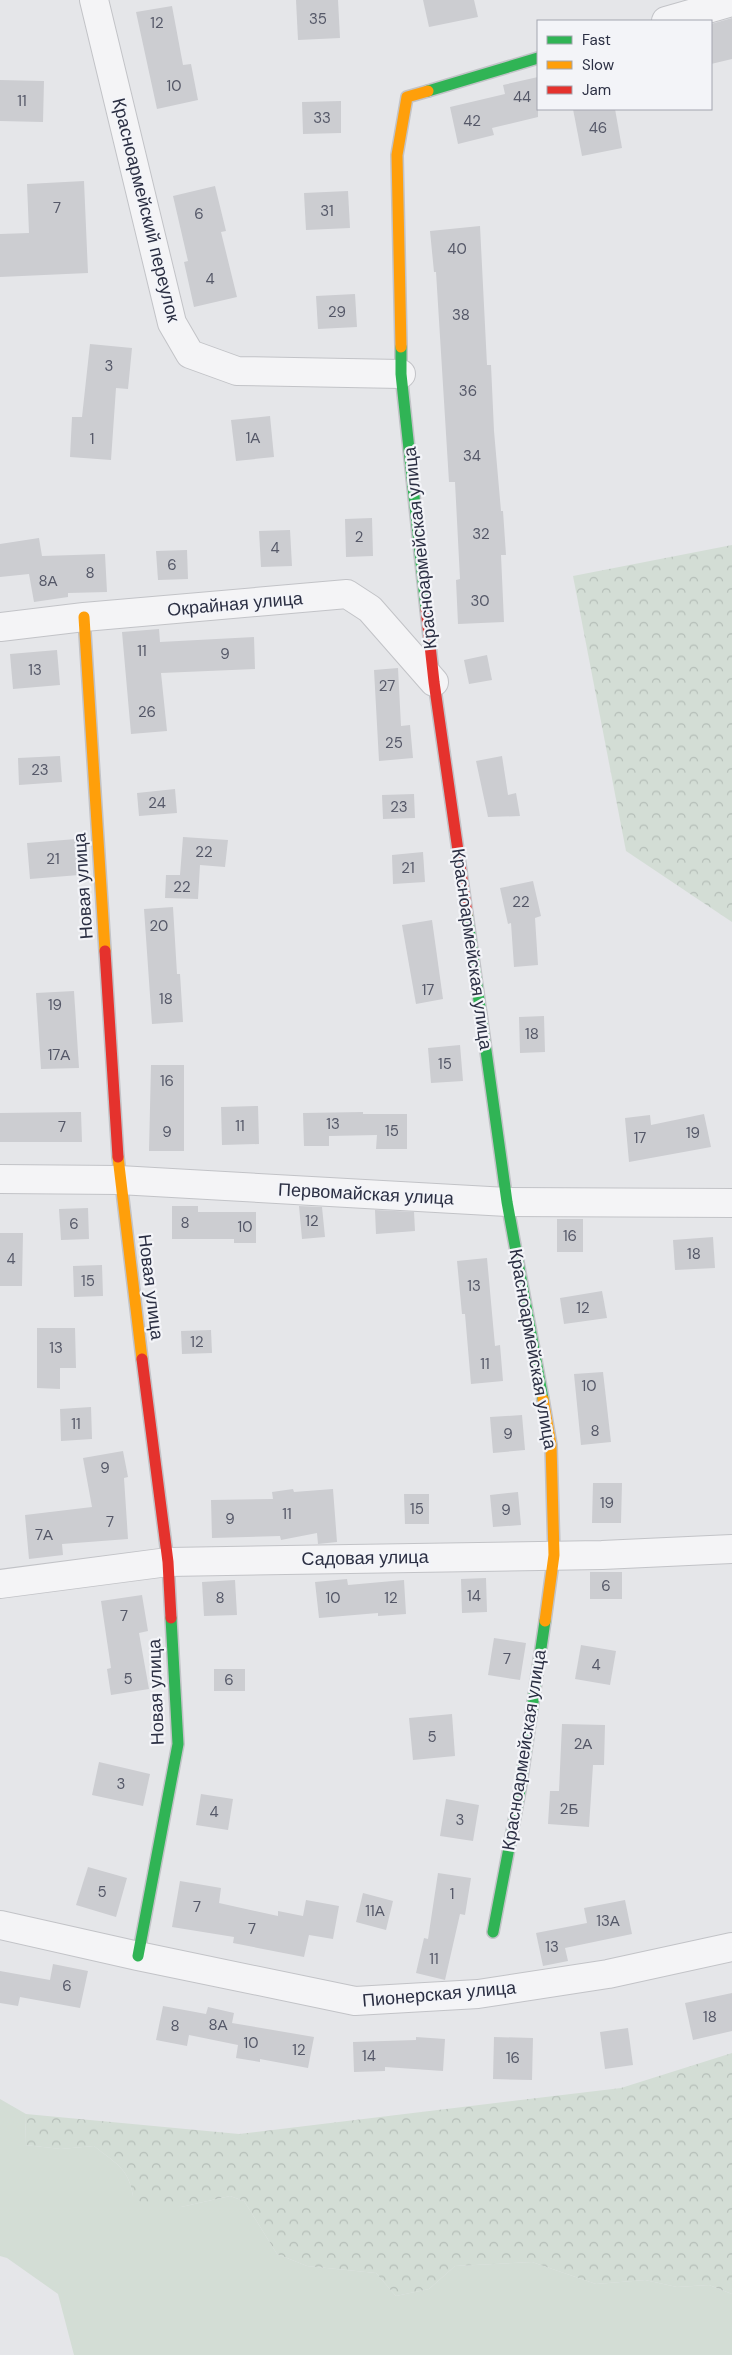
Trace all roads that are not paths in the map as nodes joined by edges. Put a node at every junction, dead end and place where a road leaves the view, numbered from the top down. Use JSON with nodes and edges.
{"nodes":[{"id":1,"x":94,"y":0,"type":"edge"},
{"id":2,"x":732,"y":2,"type":"edge"},
{"id":3,"x":669,"y":20,"type":"edge"},
{"id":4,"x":537,"y":58,"type":"edge"},
{"id":5,"x":401,"y":374,"type":"junction"},
{"id":6,"x":84,"y":617,"type":"junction"},
{"id":7,"x":0,"y":628,"type":"edge"},
{"id":8,"x":434,"y":682,"type":"junction"},
{"id":9,"x":0,"y":1179,"type":"edge"},
{"id":10,"x":120,"y":1180,"type":"junction"},
{"id":11,"x":507,"y":1202,"type":"junction"},
{"id":12,"x":732,"y":1203,"type":"edge"},
{"id":13,"x":732,"y":1549,"type":"edge"},
{"id":14,"x":554,"y":1555,"type":"junction"},
{"id":15,"x":168,"y":1562,"type":"junction"},
{"id":16,"x":0,"y":1584,"type":"edge"},
{"id":17,"x":0,"y":1925,"type":"edge"},
{"id":18,"x":493,"y":1932,"type":"dead end"},
{"id":19,"x":732,"y":1947,"type":"edge"},
{"id":20,"x":138,"y":1956,"type":"junction"}],
"edges":[{"from":1,"to":5,"type":"street","name":"Красноармейский переулок"},
{"from":2,"to":3,"type":"street"},
{"from":4,"to":5,"type":"street","name":"Красноармейская улица"},
{"from":5,"to":8,"type":"street","name":"Красноармейская улица"},
{"from":6,"to":7,"type":"street","name":"Окрайная улица"},
{"from":6,"to":8,"type":"street","name":"Окрайная улица"},
{"from":6,"to":10,"type":"street","name":"Новая улица"},
{"from":8,"to":11,"type":"street","name":"Красноармейская улица"},
{"from":9,"to":10,"type":"street","name":"Первомайская улица"},
{"from":10,"to":11,"type":"street","name":"Первомайская улица"},
{"from":10,"to":15,"type":"street","name":"Новая улица"},
{"from":11,"to":12,"type":"street","name":"Первомайская улица"},
{"from":11,"to":14,"type":"street","name":"Красноармейская улица"},
{"from":13,"to":14,"type":"street","name":"Садовая улица"},
{"from":14,"to":15,"type":"street","name":"Садовая улица"},
{"from":14,"to":18,"type":"street","name":"Красноармейская улица"},
{"from":15,"to":16,"type":"street","name":"Садовая улица"},
{"from":15,"to":20,"type":"street","name":"Новая улица"},
{"from":17,"to":20,"type":"street","name":"Пионерская улица"},
{"from":19,"to":20,"type":"street","name":"Пионерская улица"}]}
